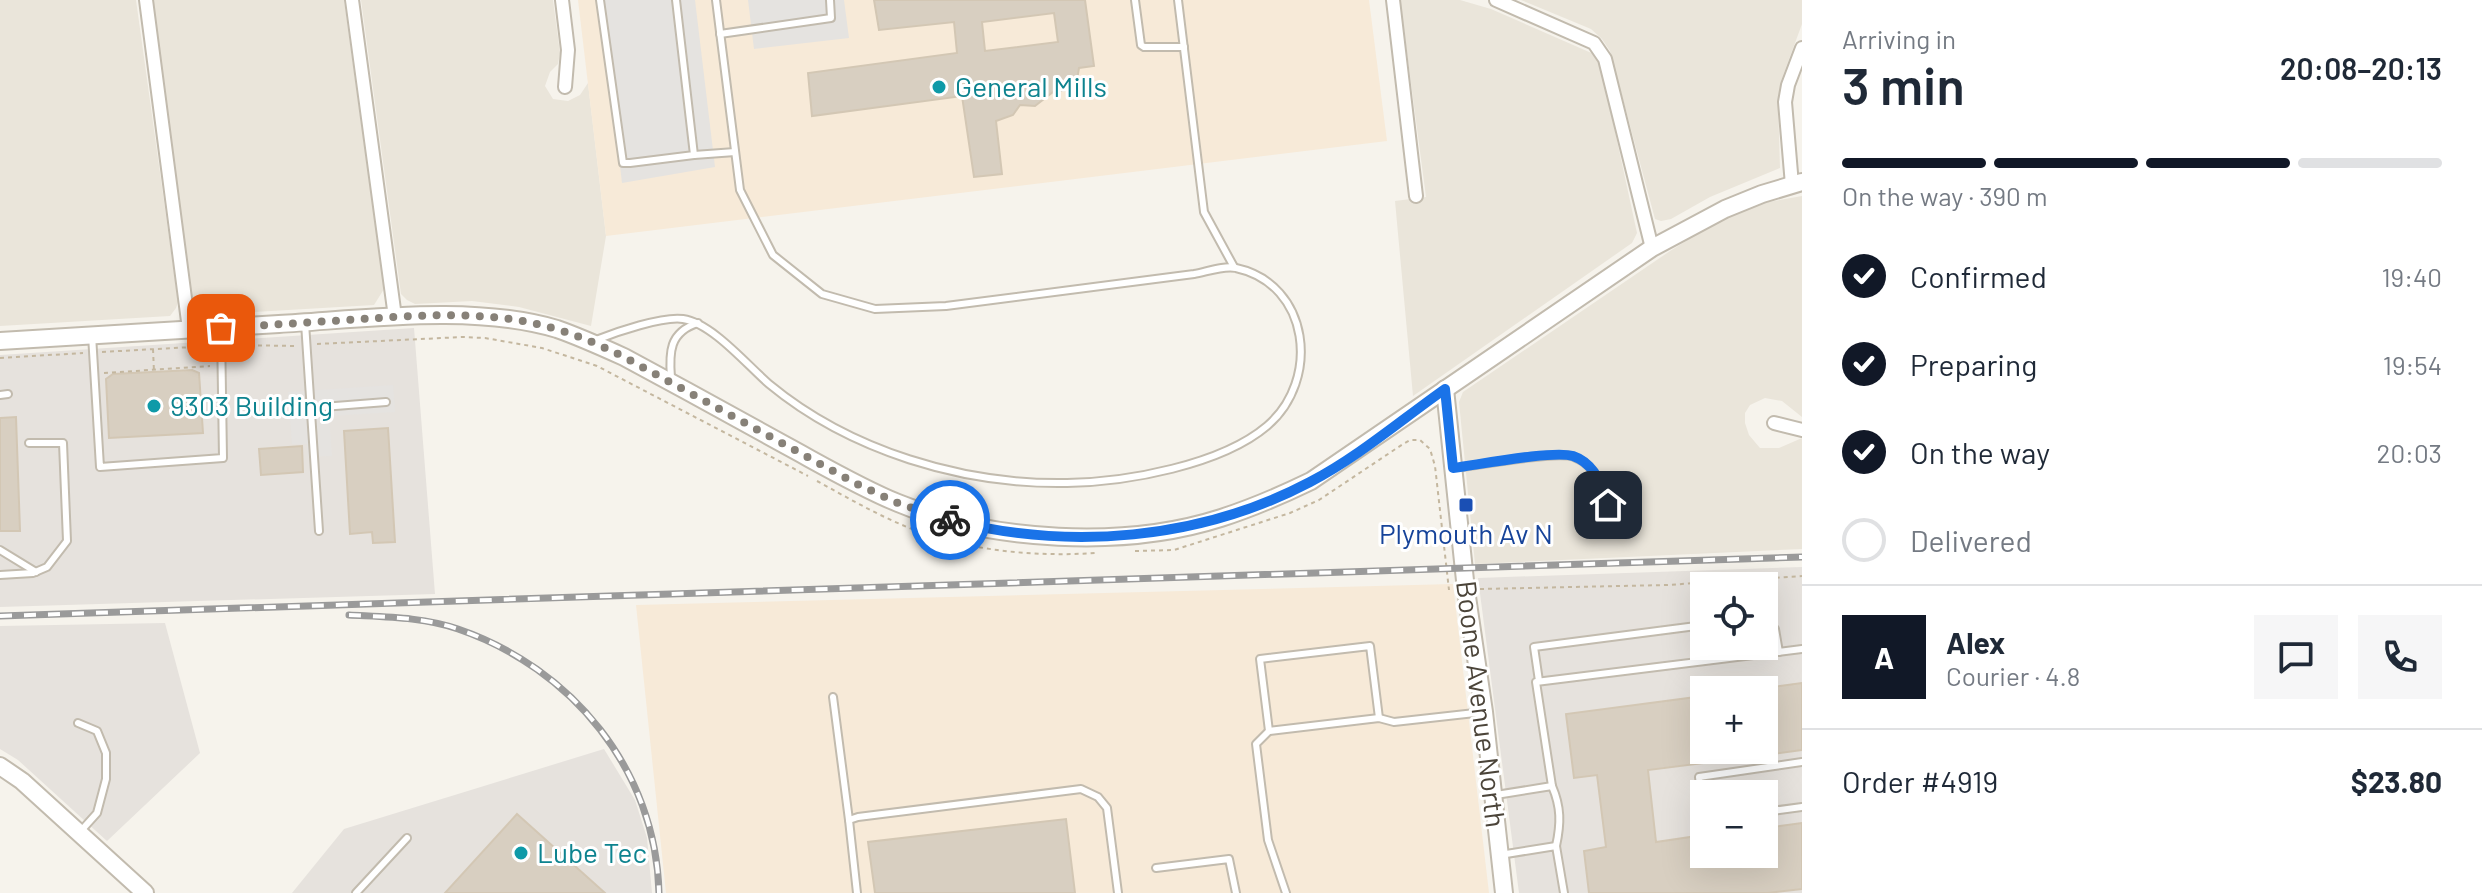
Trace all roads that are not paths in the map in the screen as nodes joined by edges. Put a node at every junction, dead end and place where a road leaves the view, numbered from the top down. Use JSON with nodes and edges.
{"nodes":[{"id":1,"x":146,"y":0,"type":"edge"},
{"id":2,"x":352,"y":0,"type":"edge"},
{"id":3,"x":562,"y":0,"type":"edge"},
{"id":4,"x":600,"y":0,"type":"edge"},
{"id":5,"x":676,"y":0,"type":"edge"},
{"id":6,"x":716,"y":0,"type":"edge"},
{"id":7,"x":830,"y":0,"type":"edge"},
{"id":8,"x":1135,"y":0,"type":"edge"},
{"id":9,"x":1178,"y":0,"type":"edge"},
{"id":10,"x":1393,"y":0,"type":"edge"},
{"id":11,"x":1496,"y":0,"type":"edge"},
{"id":12,"x":720,"y":34,"type":"junction"},
{"id":13,"x":1184,"y":47,"type":"junction"},
{"id":14,"x":1802,"y":48,"type":"edge"},
{"id":15,"x":565,"y":87,"type":"dead end"},
{"id":16,"x":735,"y":152,"type":"junction"},
{"id":17,"x":694,"y":155,"type":"junction"},
{"id":18,"x":1797,"y":184,"type":"edge"},
{"id":19,"x":1416,"y":196,"type":"dead end"},
{"id":20,"x":1652,"y":248,"type":"junction"},
{"id":21,"x":1234,"y":267,"type":"junction"},
{"id":22,"x":395,"y":317,"type":"junction"},
{"id":23,"x":305,"y":323,"type":"junction"},
{"id":24,"x":698,"y":323,"type":"junction"},
{"id":25,"x":221,"y":328,"type":"junction"},
{"id":26,"x":189,"y":329,"type":"junction"},
{"id":27,"x":0,"y":341,"type":"edge"},
{"id":28,"x":591,"y":341,"type":"junction"},
{"id":29,"x":93,"y":344,"type":"junction"},
{"id":30,"x":671,"y":382,"type":"junction"},
{"id":31,"x":1445,"y":389,"type":"junction"},
{"id":32,"x":386,"y":402,"type":"dead end"},
{"id":33,"x":310,"y":408,"type":"junction"},
{"id":34,"x":1774,"y":423,"type":"dead end"},
{"id":35,"x":1802,"y":430,"type":"edge"},
{"id":36,"x":29,"y":443,"type":"dead end"},
{"id":37,"x":1453,"y":468,"type":"junction"},
{"id":38,"x":1608,"y":505,"type":"dead end"},
{"id":39,"x":319,"y":531,"type":"dead end"},
{"id":40,"x":0,"y":550,"type":"edge"},
{"id":41,"x":36,"y":572,"type":"junction"},
{"id":42,"x":0,"y":575,"type":"edge"},
{"id":43,"x":1690,"y":627,"type":"edge"},
{"id":44,"x":1778,"y":646,"type":"edge"},
{"id":45,"x":1802,"y":649,"type":"edge"},
{"id":46,"x":1779,"y":652,"type":"junction"},
{"id":47,"x":1539,"y":681,"type":"junction"},
{"id":48,"x":833,"y":697,"type":"dead end"},
{"id":49,"x":1484,"y":712,"type":"junction"},
{"id":50,"x":1379,"y":718,"type":"junction"},
{"id":51,"x":78,"y":723,"type":"dead end"},
{"id":52,"x":1269,"y":731,"type":"junction"},
{"id":53,"x":1802,"y":762,"type":"edge"},
{"id":54,"x":0,"y":766,"type":"edge"},
{"id":55,"x":1699,"y":780,"type":"edge"},
{"id":56,"x":1552,"y":786,"type":"junction"},
{"id":57,"x":1492,"y":796,"type":"junction"},
{"id":58,"x":1802,"y":807,"type":"edge"},
{"id":59,"x":1778,"y":810,"type":"edge"},
{"id":60,"x":849,"y":820,"type":"junction"},
{"id":61,"x":79,"y":833,"type":"junction"},
{"id":62,"x":407,"y":838,"type":"dead end"},
{"id":63,"x":1556,"y":846,"type":"junction"},
{"id":64,"x":1500,"y":855,"type":"junction"},
{"id":65,"x":1156,"y":868,"type":"dead end"},
{"id":66,"x":145,"y":893,"type":"edge"},
{"id":67,"x":356,"y":893,"type":"edge"},
{"id":68,"x":857,"y":893,"type":"edge"},
{"id":69,"x":1118,"y":893,"type":"edge"},
{"id":70,"x":1236,"y":893,"type":"edge"},
{"id":71,"x":1286,"y":893,"type":"edge"},
{"id":72,"x":1504,"y":893,"type":"edge"},
{"id":73,"x":1564,"y":893,"type":"edge"}],
"edges":[{"from":1,"to":26,"type":"street"},
{"from":2,"to":22,"type":"street"},
{"from":3,"to":15,"type":"street"},
{"from":4,"to":17,"type":"lane"},
{"from":5,"to":17,"type":"lane"},
{"from":6,"to":12,"type":"lane"},
{"from":7,"to":12,"type":"lane"},
{"from":8,"to":13,"type":"lane"},
{"from":9,"to":13,"type":"lane"},
{"from":10,"to":19,"type":"street"},
{"from":11,"to":20,"type":"street"},
{"from":12,"to":16,"type":"lane"},
{"from":13,"to":21,"type":"lane"},
{"from":14,"to":18,"type":"street"},
{"from":16,"to":17,"type":"lane"},
{"from":16,"to":21,"type":"lane"},
{"from":18,"to":20,"type":"street"},
{"from":20,"to":31,"type":"street"},
{"from":21,"to":24,"type":"lane"},
{"from":22,"to":23,"type":"street"},
{"from":22,"to":28,"type":"street"},
{"from":23,"to":25,"type":"street"},
{"from":23,"to":33,"type":"lane"},
{"from":24,"to":28,"type":"lane"},
{"from":24,"to":30,"type":"lane"},
{"from":25,"to":26,"type":"street"},
{"from":25,"to":29,"type":"lane"},
{"from":26,"to":29,"type":"street"},
{"from":27,"to":29,"type":"street"},
{"from":28,"to":30,"type":"street"},
{"from":30,"to":31,"type":"street"},
{"from":31,"to":37,"type":"street","name":"Boone Avenue North"},
{"from":32,"to":33,"type":"lane"},
{"from":33,"to":39,"type":"lane"},
{"from":34,"to":35,"type":"street"},
{"from":36,"to":41,"type":"lane"},
{"from":37,"to":38,"type":"lane"},
{"from":37,"to":49,"type":"street","name":"Boone Avenue North"},
{"from":40,"to":41,"type":"lane"},
{"from":41,"to":42,"type":"lane"},
{"from":43,"to":47,"type":"lane"},
{"from":44,"to":46,"type":"lane"},
{"from":45,"to":46,"type":"lane"},
{"from":46,"to":47,"type":"lane"},
{"from":47,"to":56,"type":"lane"},
{"from":48,"to":60,"type":"lane"},
{"from":49,"to":50,"type":"lane"},
{"from":49,"to":57,"type":"street","name":"Boone Avenue North"},
{"from":50,"to":52,"type":"lane"},
{"from":50,"to":52,"type":"lane"},
{"from":51,"to":61,"type":"lane"},
{"from":52,"to":71,"type":"lane"},
{"from":53,"to":55,"type":"lane"},
{"from":54,"to":61,"type":"street"},
{"from":56,"to":57,"type":"lane"},
{"from":56,"to":63,"type":"lane"},
{"from":57,"to":64,"type":"street","name":"Boone Avenue North"},
{"from":58,"to":59,"type":"lane"},
{"from":60,"to":68,"type":"lane"},
{"from":60,"to":69,"type":"lane"},
{"from":61,"to":66,"type":"street"},
{"from":62,"to":67,"type":"lane"},
{"from":63,"to":64,"type":"lane"},
{"from":63,"to":73,"type":"lane"},
{"from":64,"to":72,"type":"street","name":"Boone Avenue North"},
{"from":65,"to":70,"type":"lane"}]}
